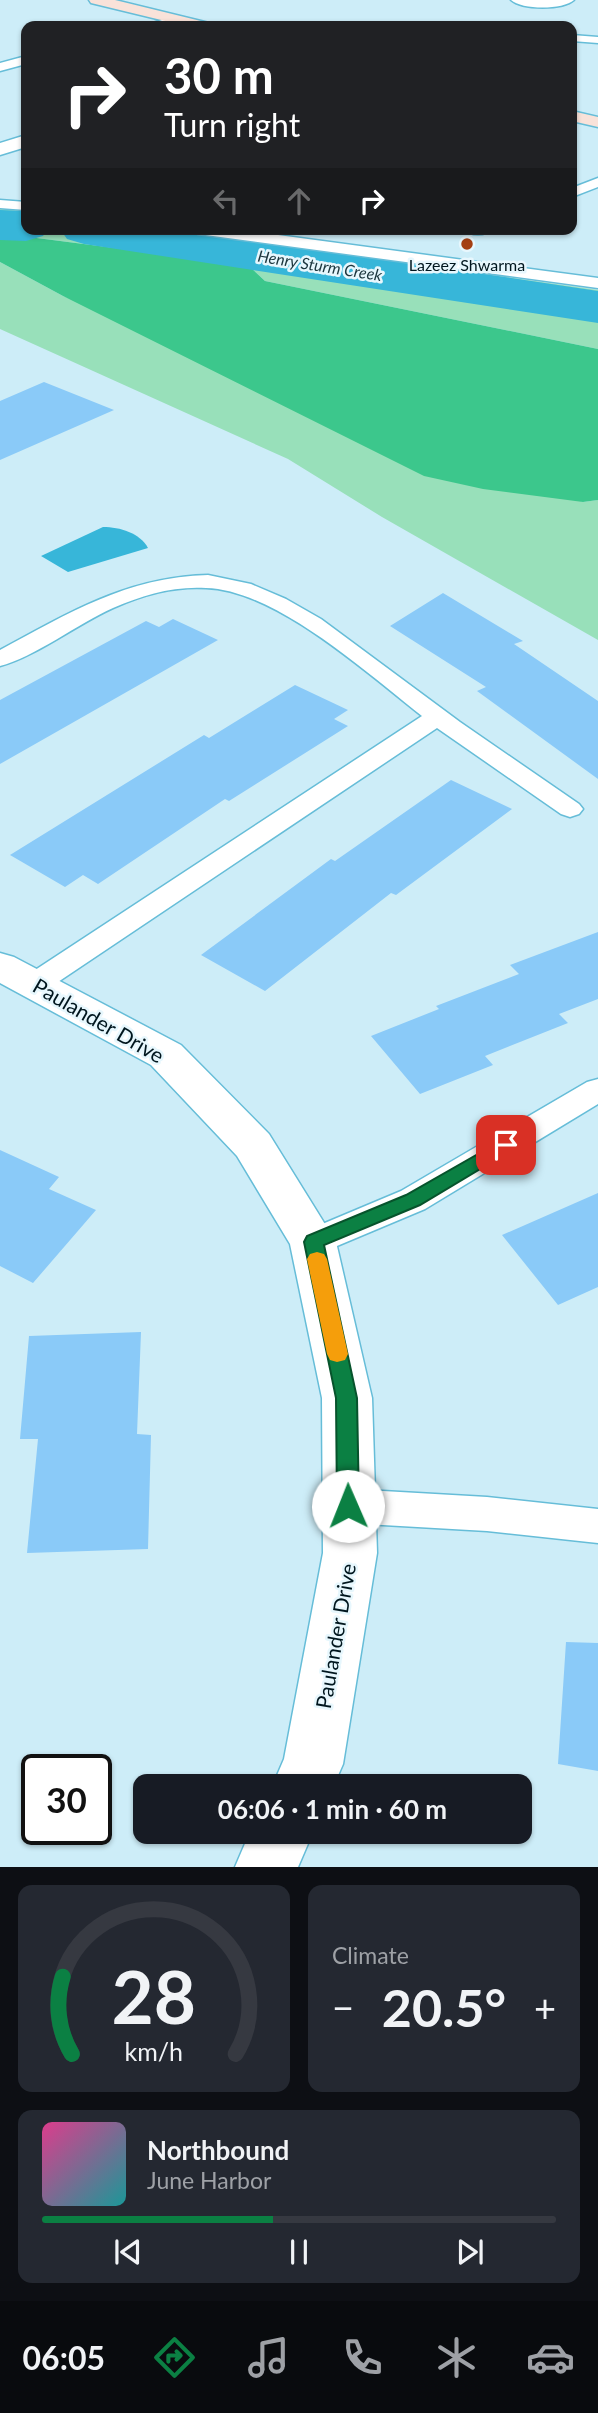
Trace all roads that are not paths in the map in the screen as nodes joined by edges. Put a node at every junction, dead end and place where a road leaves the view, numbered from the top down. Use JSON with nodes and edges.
{"nodes":[{"id":1,"x":96,"y":0,"type":"edge"},
{"id":2,"x":518,"y":0,"type":"edge"},
{"id":3,"x":567,"y":0,"type":"edge"},
{"id":4,"x":175,"y":19,"type":"junction"},
{"id":5,"x":168,"y":21,"type":"edge"},
{"id":6,"x":183,"y":21,"type":"edge"},
{"id":7,"x":577,"y":38,"type":"edge"},
{"id":8,"x":598,"y":40,"type":"edge"},
{"id":9,"x":21,"y":62,"type":"edge"},
{"id":10,"x":0,"y":68,"type":"edge"},
{"id":11,"x":21,"y":74,"type":"edge"},
{"id":12,"x":577,"y":117,"type":"edge"},
{"id":13,"x":598,"y":122,"type":"edge"},
{"id":14,"x":21,"y":143,"type":"edge"},
{"id":15,"x":0,"y":149,"type":"edge"},
{"id":16,"x":598,"y":182,"type":"edge"},
{"id":17,"x":577,"y":190,"type":"edge"},
{"id":18,"x":0,"y":204,"type":"edge"},
{"id":19,"x":21,"y":206,"type":"edge"},
{"id":20,"x":242,"y":235,"type":"edge"},
{"id":21,"x":598,"y":283,"type":"edge"},
{"id":22,"x":0,"y":659,"type":"edge"},
{"id":23,"x":437,"y":717,"type":"junction"},
{"id":24,"x":570,"y":809,"type":"dead end"},
{"id":25,"x":18,"y":974,"type":"edge"},
{"id":26,"x":598,"y":1090,"type":"edge"},
{"id":27,"x":313,"y":1242,"type":"junction"},
{"id":28,"x":348,"y":1506,"type":"junction"},
{"id":29,"x":598,"y":1526,"type":"edge"},
{"id":30,"x":308,"y":1774,"type":"edge"},
{"id":31,"x":277,"y":1844,"type":"edge"},
{"id":32,"x":266,"y":1867,"type":"edge"}],
"edges":[{"from":1,"to":4,"type":"main road"},
{"from":2,"to":3,"type":"street"},
{"from":4,"to":5,"type":"lane"},
{"from":4,"to":6,"type":"main road"},
{"from":7,"to":8,"type":"lane"},
{"from":9,"to":10,"type":"lane"},
{"from":10,"to":11,"type":"lane"},
{"from":12,"to":13,"type":"main road"},
{"from":14,"to":15,"type":"street"},
{"from":16,"to":17,"type":"lane"},
{"from":18,"to":19,"type":"lane"},
{"from":20,"to":21,"type":"lane"},
{"from":22,"to":23,"type":"lane"},
{"from":23,"to":24,"type":"lane"},
{"from":23,"to":25,"type":"lane"},
{"from":25,"to":27,"type":"street","name":"Paulander Drive"},
{"from":26,"to":27,"type":"lane"},
{"from":27,"to":28,"type":"street","name":"Paulander Drive"},
{"from":28,"to":29,"type":"lane"},
{"from":28,"to":30,"type":"street","name":"Paulander Drive"},
{"from":31,"to":32,"type":"street"}]}
